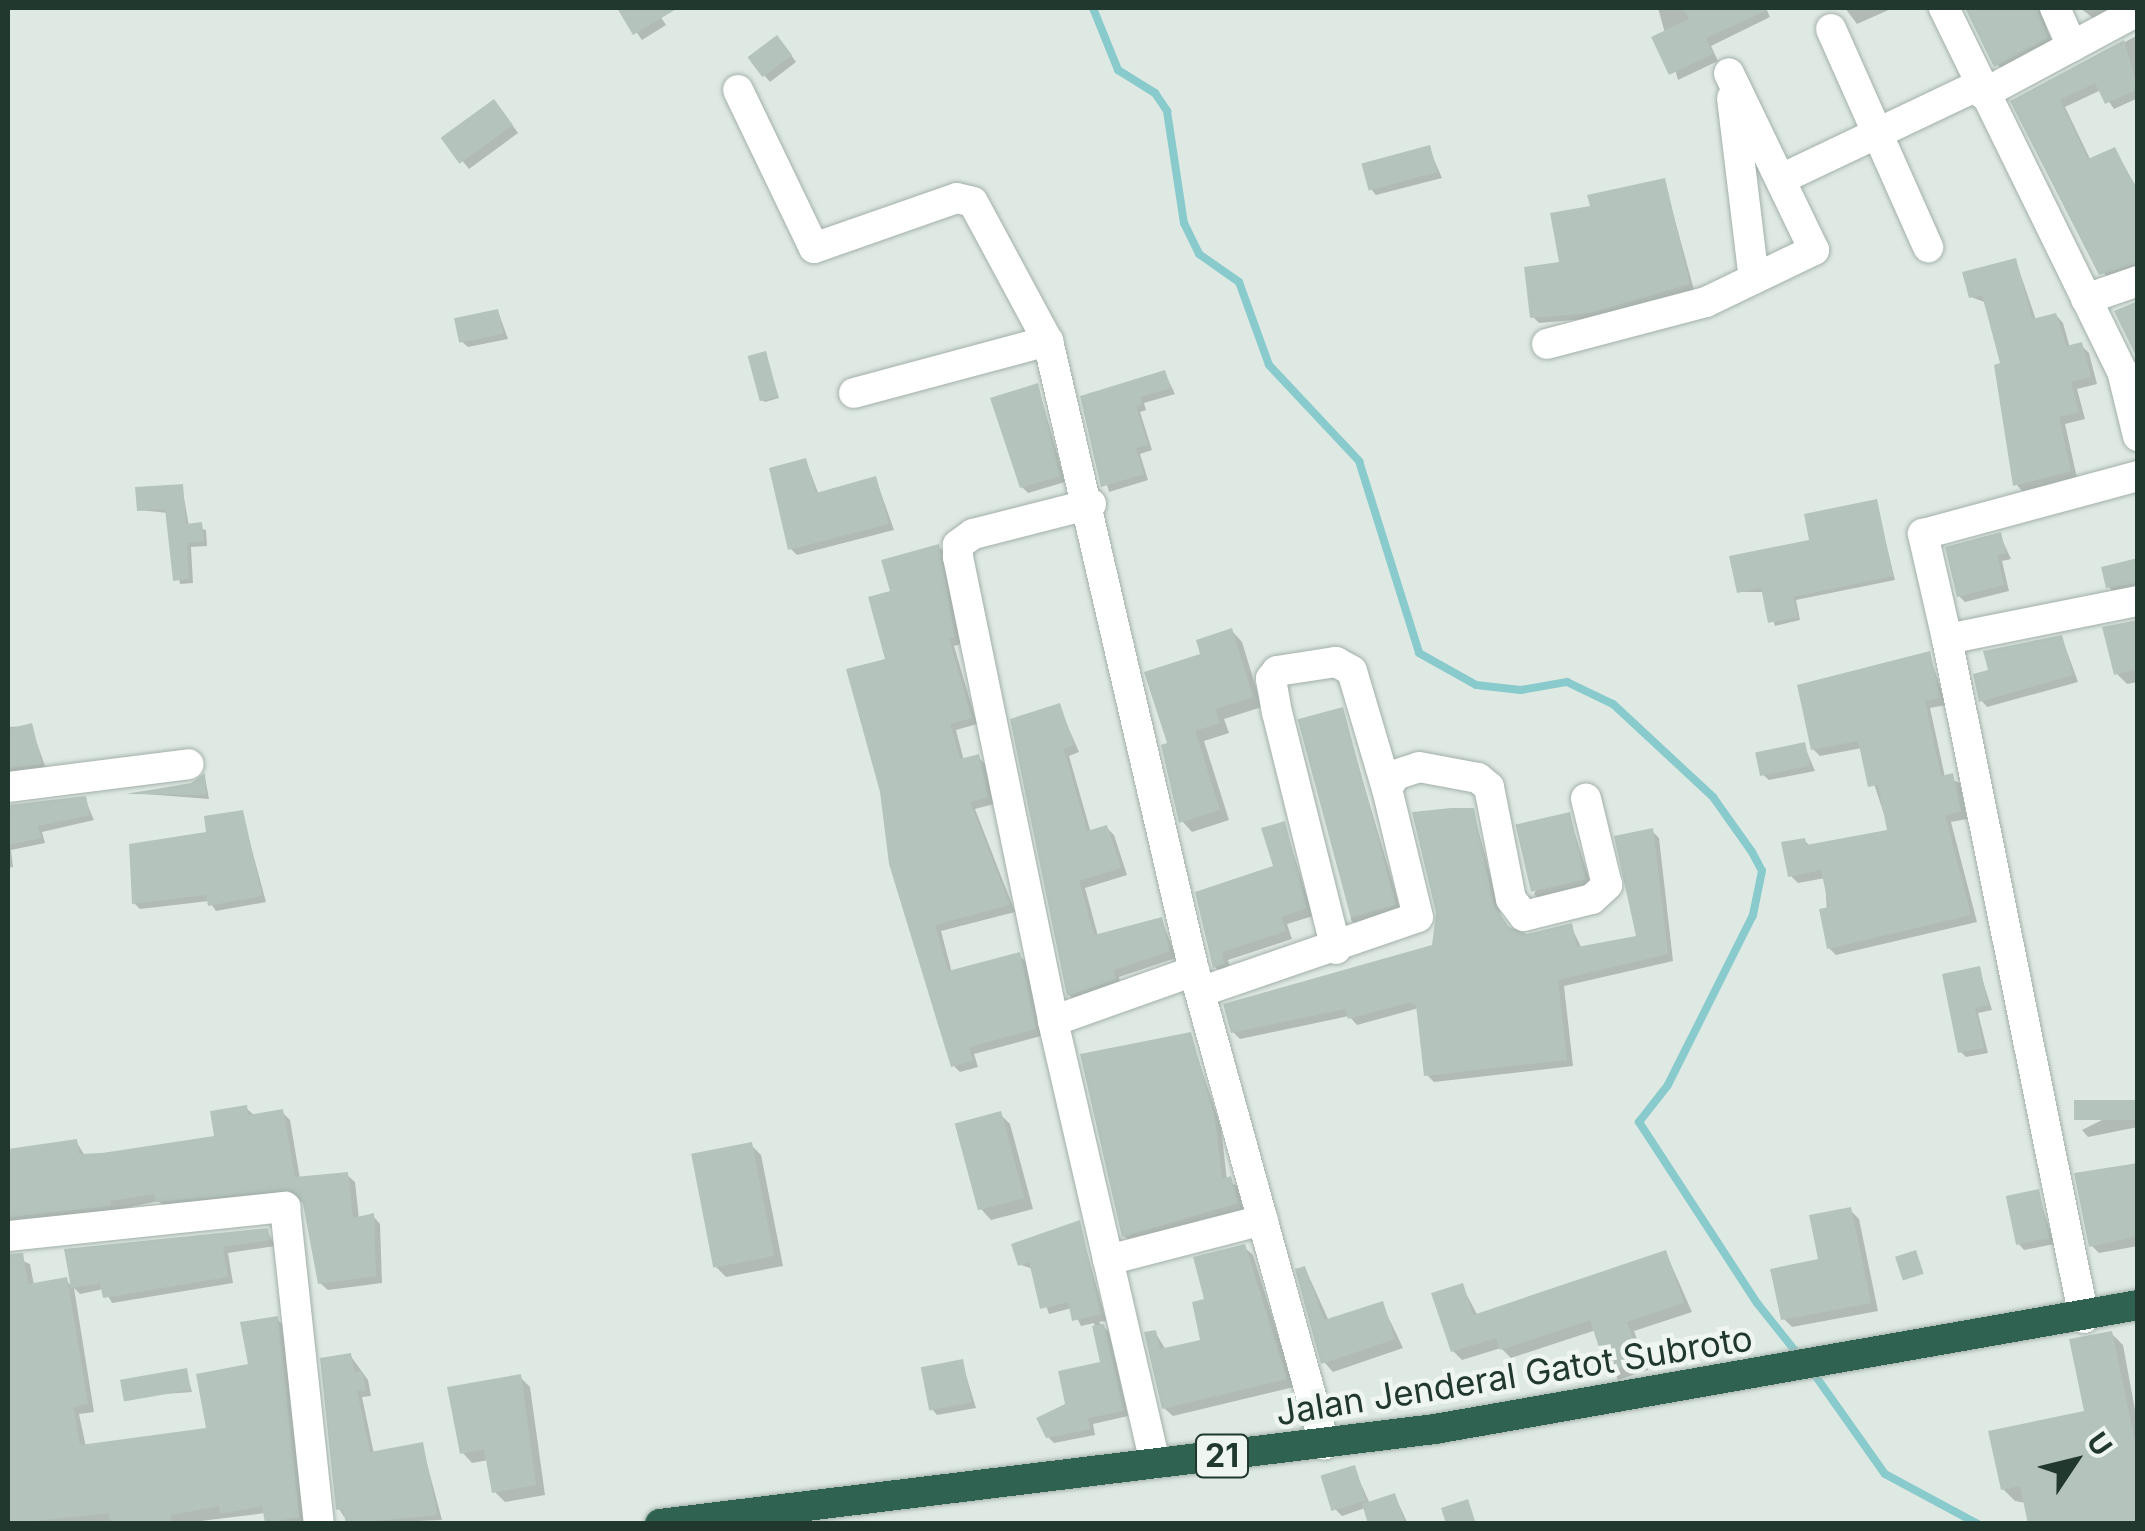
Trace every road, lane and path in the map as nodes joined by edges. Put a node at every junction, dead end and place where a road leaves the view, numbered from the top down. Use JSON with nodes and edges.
{"nodes":[{"id":1,"x":1944,"y":8,"type":"edge"},
{"id":2,"x":2055,"y":8,"type":"edge"},
{"id":3,"x":2135,"y":18,"type":"edge"},
{"id":4,"x":1831,"y":29,"type":"dead end"},
{"id":5,"x":2072,"y":46,"type":"junction"},
{"id":6,"x":738,"y":90,"type":"dead end"},
{"id":7,"x":1980,"y":90,"type":"junction"},
{"id":8,"x":1877,"y":134,"type":"junction"},
{"id":9,"x":1781,"y":179,"type":"junction"},
{"id":10,"x":1928,"y":247,"type":"dead end"},
{"id":11,"x":1754,"y":279,"type":"junction"},
{"id":12,"x":2138,"y":281,"type":"edge"},
{"id":13,"x":2086,"y":300,"type":"junction"},
{"id":14,"x":1048,"y":342,"type":"junction"},
{"id":15,"x":1548,"y":344,"type":"dead end"},
{"id":16,"x":854,"y":392,"type":"dead end"},
{"id":17,"x":2138,"y":436,"type":"edge"},
{"id":18,"x":2138,"y":476,"type":"edge"},
{"id":19,"x":1091,"y":504,"type":"junction"},
{"id":20,"x":2138,"y":600,"type":"edge"},
{"id":21,"x":1947,"y":639,"type":"junction"},
{"id":22,"x":189,"y":764,"type":"dead end"},
{"id":23,"x":8,"y":787,"type":"edge"},
{"id":24,"x":1388,"y":788,"type":"junction"},
{"id":25,"x":1586,"y":799,"type":"dead end"},
{"id":26,"x":1336,"y":949,"type":"junction"},
{"id":27,"x":1199,"y":981,"type":"junction"},
{"id":28,"x":1052,"y":1021,"type":"junction"},
{"id":29,"x":1262,"y":1220,"type":"junction"},
{"id":30,"x":8,"y":1236,"type":"edge"},
{"id":31,"x":1108,"y":1260,"type":"junction"},
{"id":32,"x":2138,"y":1305,"type":"edge"},
{"id":33,"x":2084,"y":1318,"type":"junction"},
{"id":34,"x":1324,"y":1444,"type":"junction"},
{"id":35,"x":1155,"y":1463,"type":"junction"},
{"id":36,"x":319,"y":1524,"type":"edge"},
{"id":37,"x":660,"y":1524,"type":"edge"}],
"edges":[{"from":1,"to":7,"type":"street"},
{"from":2,"to":5,"type":"street"},
{"from":3,"to":5,"type":"street"},
{"from":4,"to":8,"type":"street"},
{"from":5,"to":7,"type":"street"},
{"from":6,"to":14,"type":"street"},
{"from":7,"to":8,"type":"street"},
{"from":7,"to":13,"type":"street"},
{"from":8,"to":9,"type":"street"},
{"from":8,"to":10,"type":"street"},
{"from":9,"to":11,"type":"street"},
{"from":9,"to":11,"type":"street"},
{"from":11,"to":15,"type":"street"},
{"from":12,"to":13,"type":"street"},
{"from":13,"to":17,"type":"street"},
{"from":14,"to":16,"type":"street"},
{"from":14,"to":19,"type":"street"},
{"from":18,"to":21,"type":"street"},
{"from":19,"to":27,"type":"street"},
{"from":19,"to":28,"type":"street"},
{"from":20,"to":21,"type":"street"},
{"from":21,"to":33,"type":"street"},
{"from":22,"to":23,"type":"street"},
{"from":24,"to":25,"type":"street"},
{"from":24,"to":26,"type":"street"},
{"from":24,"to":26,"type":"street"},
{"from":26,"to":27,"type":"street"},
{"from":27,"to":28,"type":"street"},
{"from":27,"to":29,"type":"street"},
{"from":28,"to":31,"type":"street"},
{"from":29,"to":31,"type":"street"},
{"from":29,"to":34,"type":"street"},
{"from":30,"to":36,"type":"street"},
{"from":31,"to":35,"type":"street"},
{"from":32,"to":33,"type":"highway","name":"Jalan Jenderal Gatot Subroto","number":"21"},
{"from":33,"to":34,"type":"highway","name":"Jalan Jenderal Gatot Subroto","number":"21"},
{"from":34,"to":35,"type":"highway","name":"Jalan Jenderal Gatot Subroto","number":"21"},
{"from":35,"to":37,"type":"highway","name":"Jalan Jenderal Gatot Subroto","number":"21"}]}
